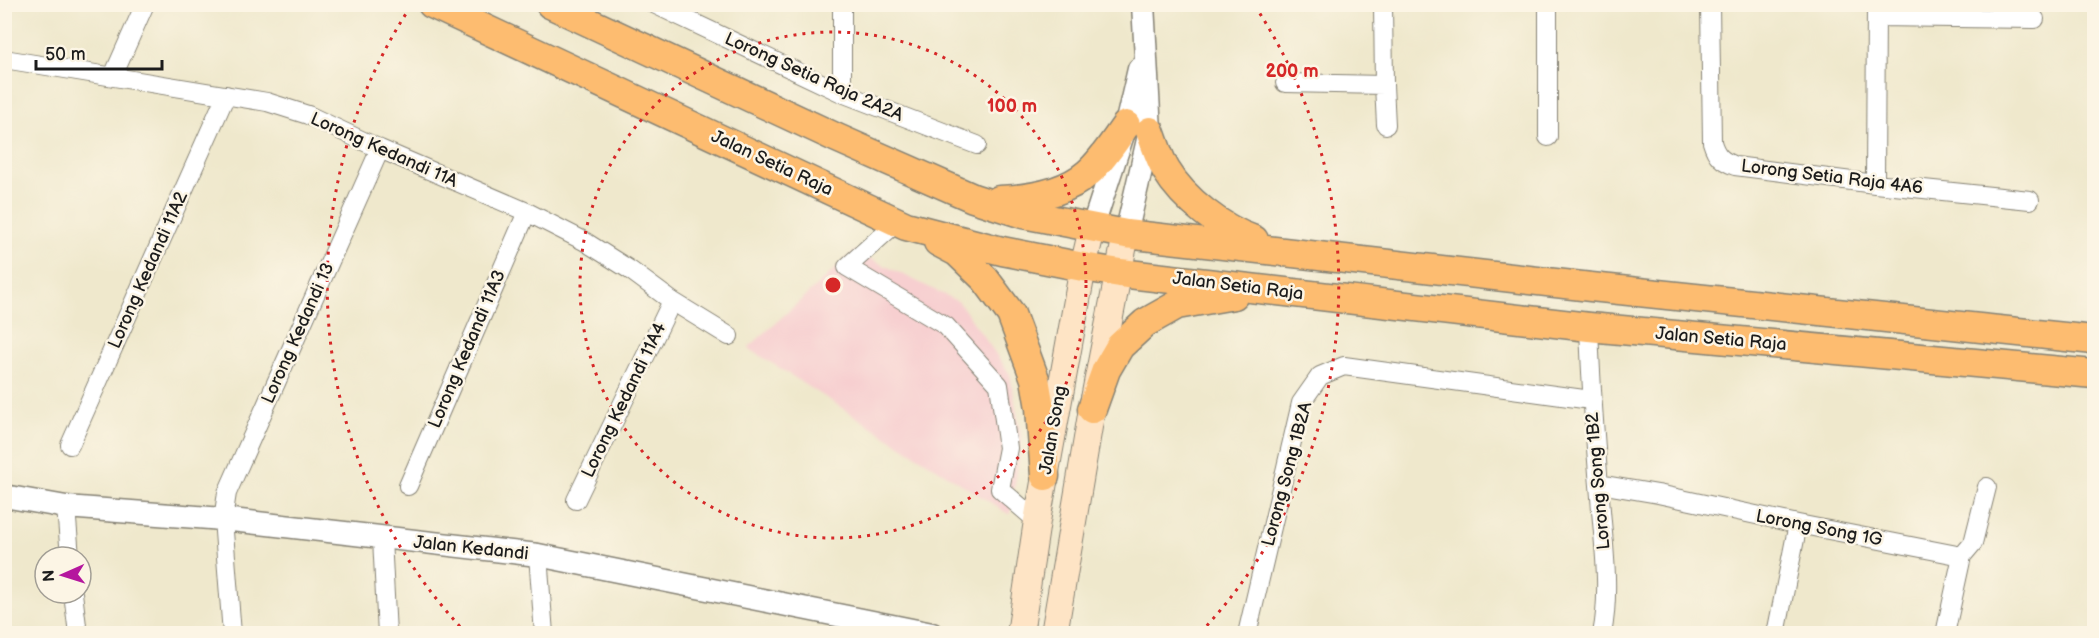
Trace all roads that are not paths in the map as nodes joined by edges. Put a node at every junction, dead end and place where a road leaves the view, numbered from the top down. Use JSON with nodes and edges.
{"nodes":[{"id":1,"x":145,"y":4,"type":"edge"},
{"id":2,"x":432,"y":4,"type":"edge"},
{"id":3,"x":550,"y":4,"type":"edge"},
{"id":4,"x":654,"y":4,"type":"edge"},
{"id":5,"x":842,"y":4,"type":"edge"},
{"id":6,"x":1143,"y":4,"type":"edge"},
{"id":7,"x":1383,"y":4,"type":"edge"},
{"id":8,"x":1548,"y":4,"type":"edge"},
{"id":9,"x":1710,"y":4,"type":"edge"},
{"id":10,"x":1876,"y":11,"type":"edge"},
{"id":11,"x":2036,"y":19,"type":"dead end"},
{"id":12,"x":4,"y":59,"type":"edge"},
{"id":13,"x":113,"y":76,"type":"junction"},
{"id":14,"x":1285,"y":83,"type":"dead end"},
{"id":15,"x":1384,"y":85,"type":"junction"},
{"id":16,"x":842,"y":93,"type":"junction"},
{"id":17,"x":226,"y":95,"type":"junction"},
{"id":18,"x":1386,"y":125,"type":"dead end"},
{"id":19,"x":1138,"y":128,"type":"junction"},
{"id":20,"x":1548,"y":136,"type":"dead end"},
{"id":21,"x":977,"y":145,"type":"dead end"},
{"id":22,"x":380,"y":149,"type":"junction"},
{"id":23,"x":1875,"y":184,"type":"junction"},
{"id":24,"x":973,"y":198,"type":"junction"},
{"id":25,"x":2030,"y":200,"type":"dead end"},
{"id":26,"x":527,"y":212,"type":"junction"},
{"id":27,"x":901,"y":224,"type":"junction"},
{"id":28,"x":1092,"y":229,"type":"junction"},
{"id":29,"x":1126,"y":234,"type":"junction"},
{"id":30,"x":1280,"y":250,"type":"junction"},
{"id":31,"x":1083,"y":267,"type":"junction"},
{"id":32,"x":1119,"y":273,"type":"junction"},
{"id":33,"x":1275,"y":290,"type":"junction"},
{"id":34,"x":672,"y":301,"type":"junction"},
{"id":35,"x":1589,"y":327,"type":"junction"},
{"id":36,"x":729,"y":336,"type":"dead end"},
{"id":37,"x":2094,"y":340,"type":"edge"},
{"id":38,"x":2094,"y":374,"type":"edge"},
{"id":39,"x":1591,"y":399,"type":"junction"},
{"id":40,"x":1092,"y":409,"type":"junction"},
{"id":41,"x":70,"y":445,"type":"dead end"},
{"id":42,"x":1045,"y":476,"type":"junction"},
{"id":43,"x":1599,"y":484,"type":"junction"},
{"id":44,"x":408,"y":486,"type":"dead end"},
{"id":45,"x":1988,"y":487,"type":"dead end"},
{"id":46,"x":4,"y":496,"type":"edge"},
{"id":47,"x":576,"y":500,"type":"dead end"},
{"id":48,"x":66,"y":507,"type":"junction"},
{"id":49,"x":1074,"y":517,"type":"junction"},
{"id":50,"x":223,"y":519,"type":"junction"},
{"id":51,"x":1037,"y":521,"type":"junction"},
{"id":52,"x":1798,"y":524,"type":"junction"},
{"id":53,"x":382,"y":539,"type":"junction"},
{"id":54,"x":69,"y":545,"type":"edge"},
{"id":55,"x":538,"y":555,"type":"junction"},
{"id":56,"x":1962,"y":556,"type":"junction"},
{"id":57,"x":74,"y":605,"type":"edge"},
{"id":58,"x":78,"y":633,"type":"edge"},
{"id":59,"x":232,"y":633,"type":"edge"},
{"id":60,"x":387,"y":633,"type":"edge"},
{"id":61,"x":544,"y":633,"type":"edge"},
{"id":62,"x":932,"y":633,"type":"edge"},
{"id":63,"x":1020,"y":633,"type":"edge"},
{"id":64,"x":1038,"y":633,"type":"edge"},
{"id":65,"x":1054,"y":633,"type":"edge"},
{"id":66,"x":1247,"y":633,"type":"edge"},
{"id":67,"x":1602,"y":633,"type":"edge"},
{"id":68,"x":1776,"y":633,"type":"edge"},
{"id":69,"x":1946,"y":633,"type":"edge"}],
"edges":[{"from":1,"to":13,"type":"street"},
{"from":2,"to":27,"type":"main road","name":"Jalan Setia Raja"},
{"from":3,"to":24,"type":"main road","name":"Jalan Setia Raja"},
{"from":4,"to":16,"type":"street","name":"Lorong Setia Raja 2A2A"},
{"from":5,"to":16,"type":"street"},
{"from":6,"to":19,"type":"street"},
{"from":7,"to":15,"type":"street"},
{"from":8,"to":20,"type":"street"},
{"from":9,"to":23,"type":"street","name":"Lorong Setia Raja 4A6"},
{"from":10,"to":11,"type":"street"},
{"from":10,"to":23,"type":"street"},
{"from":12,"to":13,"type":"street","name":"Lorong Kedandi 11A"},
{"from":13,"to":17,"type":"street","name":"Lorong Kedandi 11A"},
{"from":14,"to":15,"type":"street"},
{"from":15,"to":18,"type":"street"},
{"from":16,"to":21,"type":"street","name":"Lorong Setia Raja 2A2A"},
{"from":17,"to":22,"type":"street","name":"Lorong Kedandi 11A"},
{"from":17,"to":41,"type":"street","name":"Lorong Kedandi 11A2"},
{"from":19,"to":24,"type":"main road"},
{"from":19,"to":28,"type":"street"},
{"from":19,"to":29,"type":"street"},
{"from":19,"to":30,"type":"main road"},
{"from":22,"to":26,"type":"street","name":"Lorong Kedandi 11A"},
{"from":22,"to":50,"type":"street","name":"Lorong Kedandi 13"},
{"from":23,"to":25,"type":"street","name":"Lorong Setia Raja 4A6"},
{"from":24,"to":28,"type":"main road","name":"Jalan Setia Raja"},
{"from":26,"to":34,"type":"street","name":"Lorong Kedandi 11A"},
{"from":26,"to":44,"type":"street","name":"Lorong Kedandi 11A3"},
{"from":27,"to":31,"type":"main road","name":"Jalan Setia Raja"},
{"from":27,"to":42,"type":"main road"},
{"from":27,"to":51,"type":"street"},
{"from":28,"to":29,"type":"main road","name":"Jalan Setia Raja"},
{"from":28,"to":31,"type":"main road","name":"Jalan Song"},
{"from":29,"to":30,"type":"main road","name":"Jalan Setia Raja"},
{"from":29,"to":32,"type":"main road","name":"Jalan Song"},
{"from":30,"to":37,"type":"main road","name":"Jalan Setia Raja"},
{"from":31,"to":32,"type":"main road","name":"Jalan Setia Raja"},
{"from":31,"to":42,"type":"main road","name":"Jalan Song"},
{"from":32,"to":33,"type":"main road","name":"Jalan Setia Raja"},
{"from":32,"to":40,"type":"main road","name":"Jalan Song"},
{"from":33,"to":35,"type":"main road","name":"Jalan Setia Raja"},
{"from":33,"to":40,"type":"main road"},
{"from":34,"to":36,"type":"street","name":"Lorong Kedandi 11A"},
{"from":34,"to":47,"type":"street","name":"Lorong Kedandi 11A4"},
{"from":35,"to":38,"type":"main road","name":"Jalan Setia Raja"},
{"from":35,"to":39,"type":"street","name":"Lorong Song 1B2"},
{"from":39,"to":43,"type":"street","name":"Lorong Song 1B2"},
{"from":39,"to":66,"type":"street","name":"Lorong Song 1B2A"},
{"from":40,"to":49,"type":"main road","name":"Jalan Song"},
{"from":42,"to":51,"type":"main road","name":"Jalan Song"},
{"from":43,"to":52,"type":"street","name":"Lorong Song 1G"},
{"from":43,"to":67,"type":"street","name":"Lorong Song 1B2"},
{"from":45,"to":56,"type":"street"},
{"from":46,"to":48,"type":"street","name":"Jalan Kedandi"},
{"from":48,"to":50,"type":"street","name":"Jalan Kedandi"},
{"from":48,"to":54,"type":"street"},
{"from":49,"to":64,"type":"main road"},
{"from":49,"to":65,"type":"main road","name":"Jalan Song"},
{"from":50,"to":53,"type":"street","name":"Jalan Kedandi"},
{"from":50,"to":59,"type":"street","name":"Lorong Kedandi 13"},
{"from":51,"to":63,"type":"main road","name":"Jalan Song"},
{"from":52,"to":56,"type":"street","name":"Lorong Song 1G"},
{"from":52,"to":68,"type":"street"},
{"from":53,"to":55,"type":"street","name":"Jalan Kedandi"},
{"from":53,"to":60,"type":"street"},
{"from":55,"to":61,"type":"street"},
{"from":55,"to":62,"type":"street","name":"Jalan Kedandi"},
{"from":56,"to":69,"type":"street"},
{"from":57,"to":58,"type":"street"}]}
